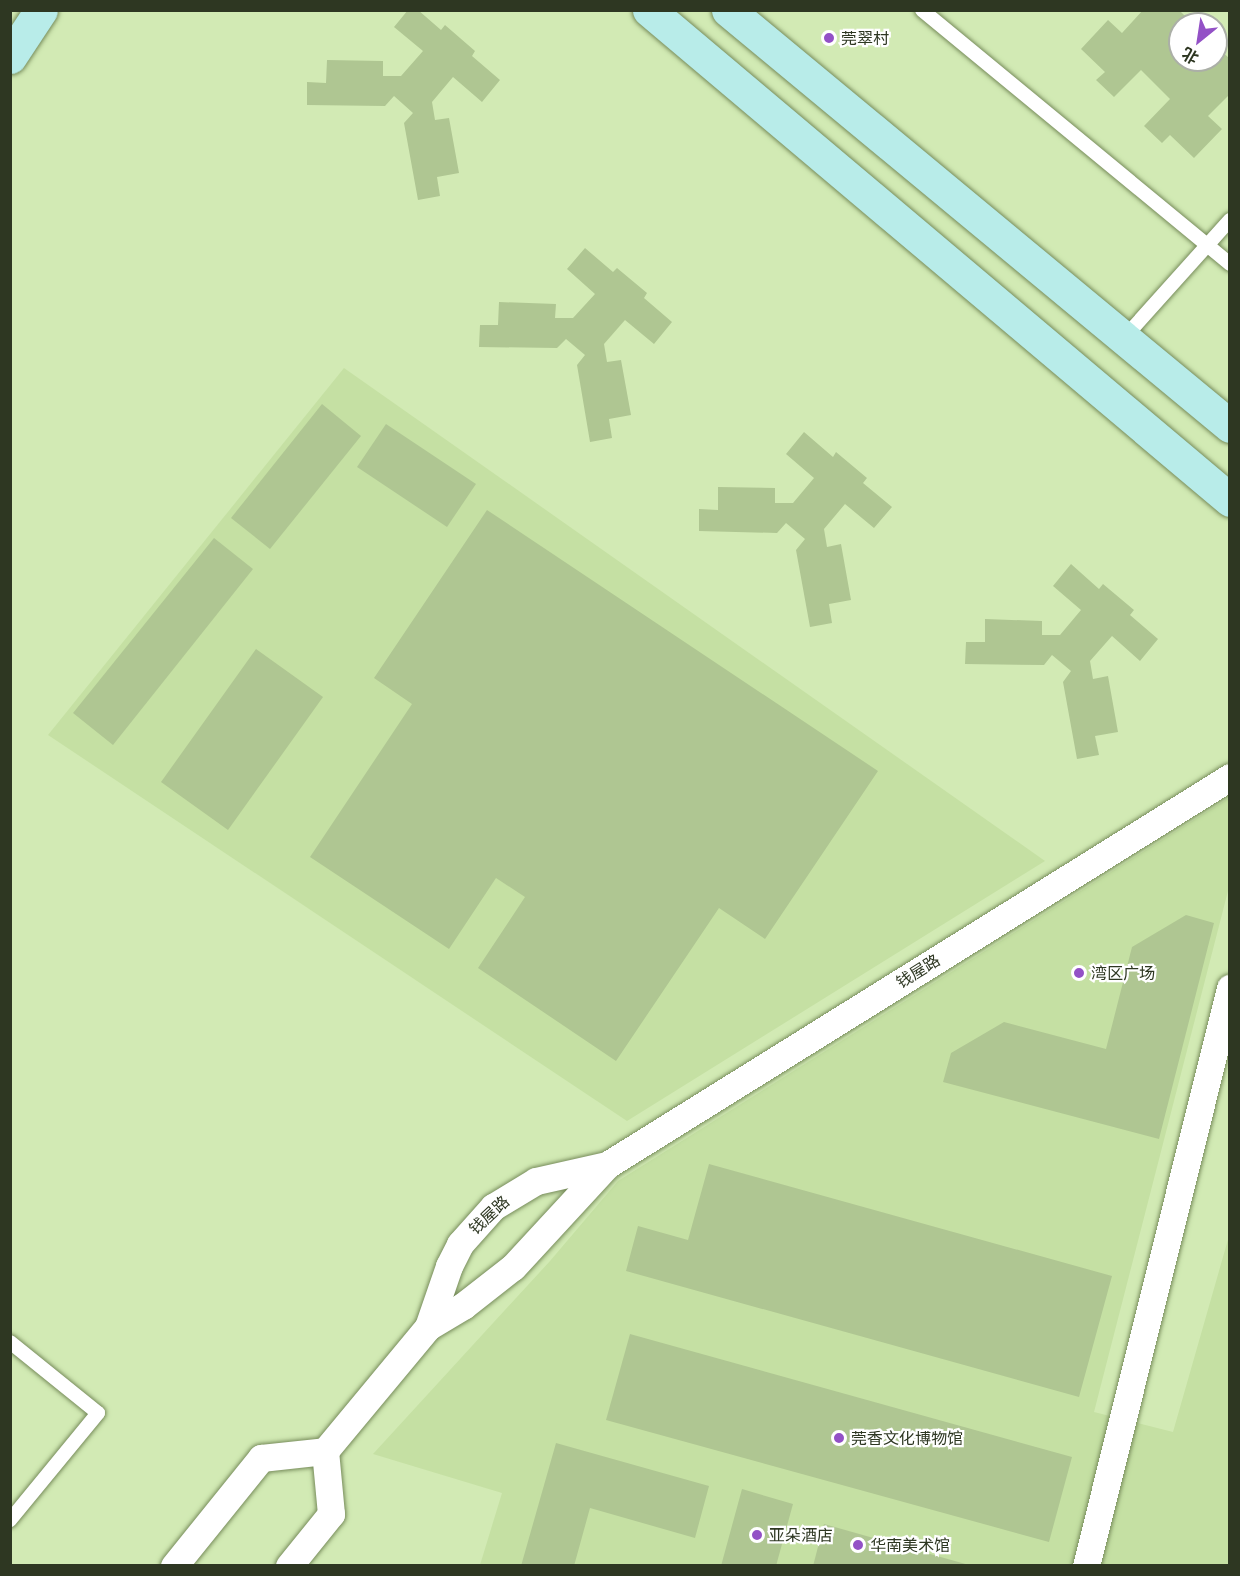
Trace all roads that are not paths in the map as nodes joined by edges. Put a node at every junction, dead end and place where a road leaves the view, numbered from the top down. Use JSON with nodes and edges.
{"nodes":[{"id":1,"x":41,"y":10,"type":"edge"},
{"id":2,"x":649,"y":10,"type":"edge"},
{"id":3,"x":728,"y":10,"type":"edge"},
{"id":4,"x":922,"y":10,"type":"edge"},
{"id":5,"x":10,"y":57,"type":"edge"},
{"id":6,"x":1230,"y":220,"type":"edge"},
{"id":7,"x":1207,"y":245,"type":"junction"},
{"id":8,"x":1230,"y":264,"type":"edge"},
{"id":9,"x":1124,"y":338,"type":"junction"},
{"id":10,"x":1230,"y":426,"type":"edge"},
{"id":11,"x":1230,"y":500,"type":"edge"},
{"id":12,"x":1230,"y":777,"type":"edge"},
{"id":13,"x":1230,"y":988,"type":"edge"},
{"id":14,"x":608,"y":1165,"type":"junction"},
{"id":15,"x":428,"y":1327,"type":"junction"},
{"id":16,"x":10,"y":1342,"type":"edge"},
{"id":17,"x":325,"y":1451,"type":"junction"},
{"id":18,"x":10,"y":1520,"type":"edge"},
{"id":19,"x":174,"y":1566,"type":"edge"},
{"id":20,"x":290,"y":1566,"type":"edge"},
{"id":21,"x":1086,"y":1566,"type":"edge"}],
"edges":[{"from":1,"to":5,"type":"main road"},
{"from":2,"to":11,"type":"main road"},
{"from":3,"to":9,"type":"main road"},
{"from":4,"to":7,"type":"lane"},
{"from":6,"to":7,"type":"lane"},
{"from":7,"to":8,"type":"lane"},
{"from":7,"to":9,"type":"lane"},
{"from":9,"to":10,"type":"main road"},
{"from":12,"to":14,"type":"street","name":"钱屋路"},
{"from":13,"to":21,"type":"street"},
{"from":14,"to":15,"type":"street","name":"钱屋路"},
{"from":14,"to":15,"type":"street","name":"钱屋路"},
{"from":15,"to":17,"type":"street","name":"钱屋路"},
{"from":16,"to":18,"type":"lane"},
{"from":17,"to":19,"type":"street"},
{"from":17,"to":20,"type":"street"}]}
